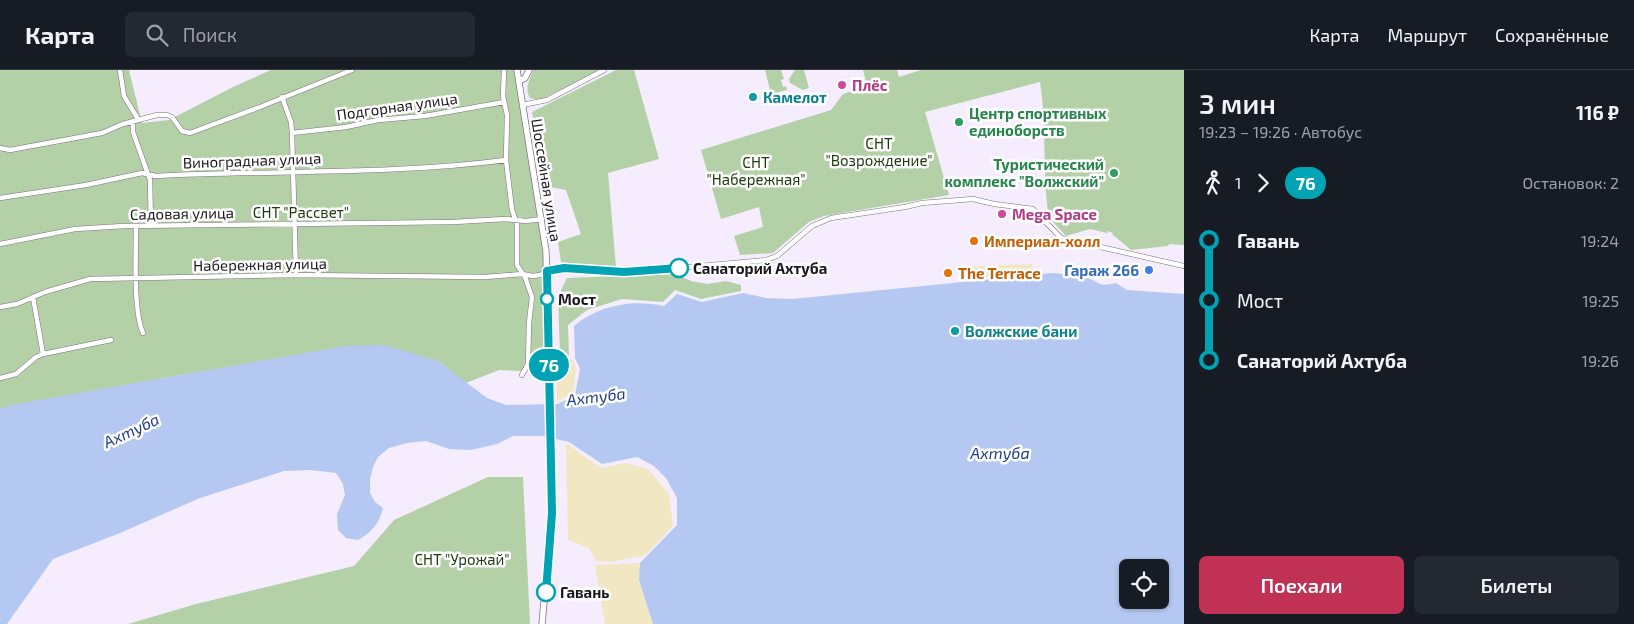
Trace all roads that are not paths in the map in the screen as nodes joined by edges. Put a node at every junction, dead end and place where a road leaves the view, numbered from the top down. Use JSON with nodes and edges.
{"nodes":[{"id":1,"x":120,"y":70,"type":"edge"},
{"id":2,"x":352,"y":70,"type":"edge"},
{"id":3,"x":504,"y":70,"type":"edge"},
{"id":4,"x":517,"y":70,"type":"edge"},
{"id":5,"x":529,"y":70,"type":"edge"},
{"id":6,"x":604,"y":70,"type":"edge"},
{"id":7,"x":518,"y":81,"type":"junction"},
{"id":8,"x":282,"y":97,"type":"junction"},
{"id":9,"x":504,"y":102,"type":"junction"},
{"id":10,"x":522,"y":105,"type":"junction"},
{"id":11,"x":135,"y":120,"type":"junction"},
{"id":12,"x":292,"y":132,"type":"junction"},
{"id":13,"x":0,"y":148,"type":"edge"},
{"id":14,"x":506,"y":160,"type":"junction"},
{"id":15,"x":293,"y":171,"type":"junction"},
{"id":16,"x":147,"y":174,"type":"junction"},
{"id":17,"x":0,"y":198,"type":"edge"},
{"id":18,"x":542,"y":219,"type":"junction"},
{"id":19,"x":516,"y":220,"type":"junction"},
{"id":20,"x":294,"y":224,"type":"junction"},
{"id":21,"x":136,"y":226,"type":"junction"},
{"id":22,"x":151,"y":226,"type":"junction"},
{"id":23,"x":0,"y":244,"type":"edge"},
{"id":24,"x":1184,"y":266,"type":"edge"},
{"id":25,"x":547,"y":271,"type":"junction"},
{"id":26,"x":296,"y":275,"type":"junction"},
{"id":27,"x":524,"y":275,"type":"junction"},
{"id":28,"x":137,"y":278,"type":"junction"},
{"id":29,"x":33,"y":297,"type":"junction"},
{"id":30,"x":0,"y":307,"type":"edge"},
{"id":31,"x":143,"y":333,"type":"dead end"},
{"id":32,"x":111,"y":340,"type":"dead end"},
{"id":33,"x":43,"y":354,"type":"junction"},
{"id":34,"x":522,"y":375,"type":"dead end"},
{"id":35,"x":0,"y":378,"type":"edge"},
{"id":36,"x":542,"y":624,"type":"edge"}],
"edges":[{"from":1,"to":11,"type":"street"},
{"from":2,"to":8,"type":"street"},
{"from":3,"to":9,"type":"street"},
{"from":4,"to":7,"type":"street","name":"Шоссейная улица"},
{"from":5,"to":7,"type":"street"},
{"from":6,"to":10,"type":"street"},
{"from":7,"to":10,"type":"street","name":"Шоссейная улица"},
{"from":8,"to":11,"type":"street"},
{"from":8,"to":12,"type":"street"},
{"from":9,"to":12,"type":"street","name":"Подгорная улица"},
{"from":9,"to":14,"type":"street"},
{"from":10,"to":18,"type":"street","name":"Шоссейная улица"},
{"from":11,"to":13,"type":"street"},
{"from":11,"to":16,"type":"street"},
{"from":12,"to":15,"type":"street"},
{"from":14,"to":15,"type":"street","name":"Виноградная улица"},
{"from":14,"to":19,"type":"street"},
{"from":15,"to":16,"type":"street","name":"Виноградная улица"},
{"from":15,"to":20,"type":"street"},
{"from":16,"to":17,"type":"street","name":"Виноградная улица"},
{"from":16,"to":22,"type":"street"},
{"from":18,"to":19,"type":"street","name":"Садовая улица"},
{"from":18,"to":25,"type":"street","name":"Шоссейная улица"},
{"from":19,"to":20,"type":"street","name":"Садовая улица"},
{"from":19,"to":27,"type":"street"},
{"from":20,"to":22,"type":"street","name":"Садовая улица"},
{"from":20,"to":26,"type":"street"},
{"from":21,"to":22,"type":"street","name":"Садовая улица"},
{"from":21,"to":23,"type":"street","name":"Садовая улица"},
{"from":21,"to":28,"type":"street"},
{"from":24,"to":25,"type":"street"},
{"from":25,"to":27,"type":"street","name":"Набережная улица"},
{"from":25,"to":36,"type":"street","name":"Шоссейная улица"},
{"from":26,"to":27,"type":"street","name":"Набережная улица"},
{"from":26,"to":28,"type":"street","name":"Набережная улица"},
{"from":27,"to":34,"type":"street"},
{"from":28,"to":29,"type":"street","name":"Набережная улица"},
{"from":28,"to":31,"type":"street"},
{"from":29,"to":30,"type":"street","name":"Набережная улица"},
{"from":29,"to":33,"type":"street"},
{"from":32,"to":33,"type":"street"},
{"from":33,"to":35,"type":"street"}]}
